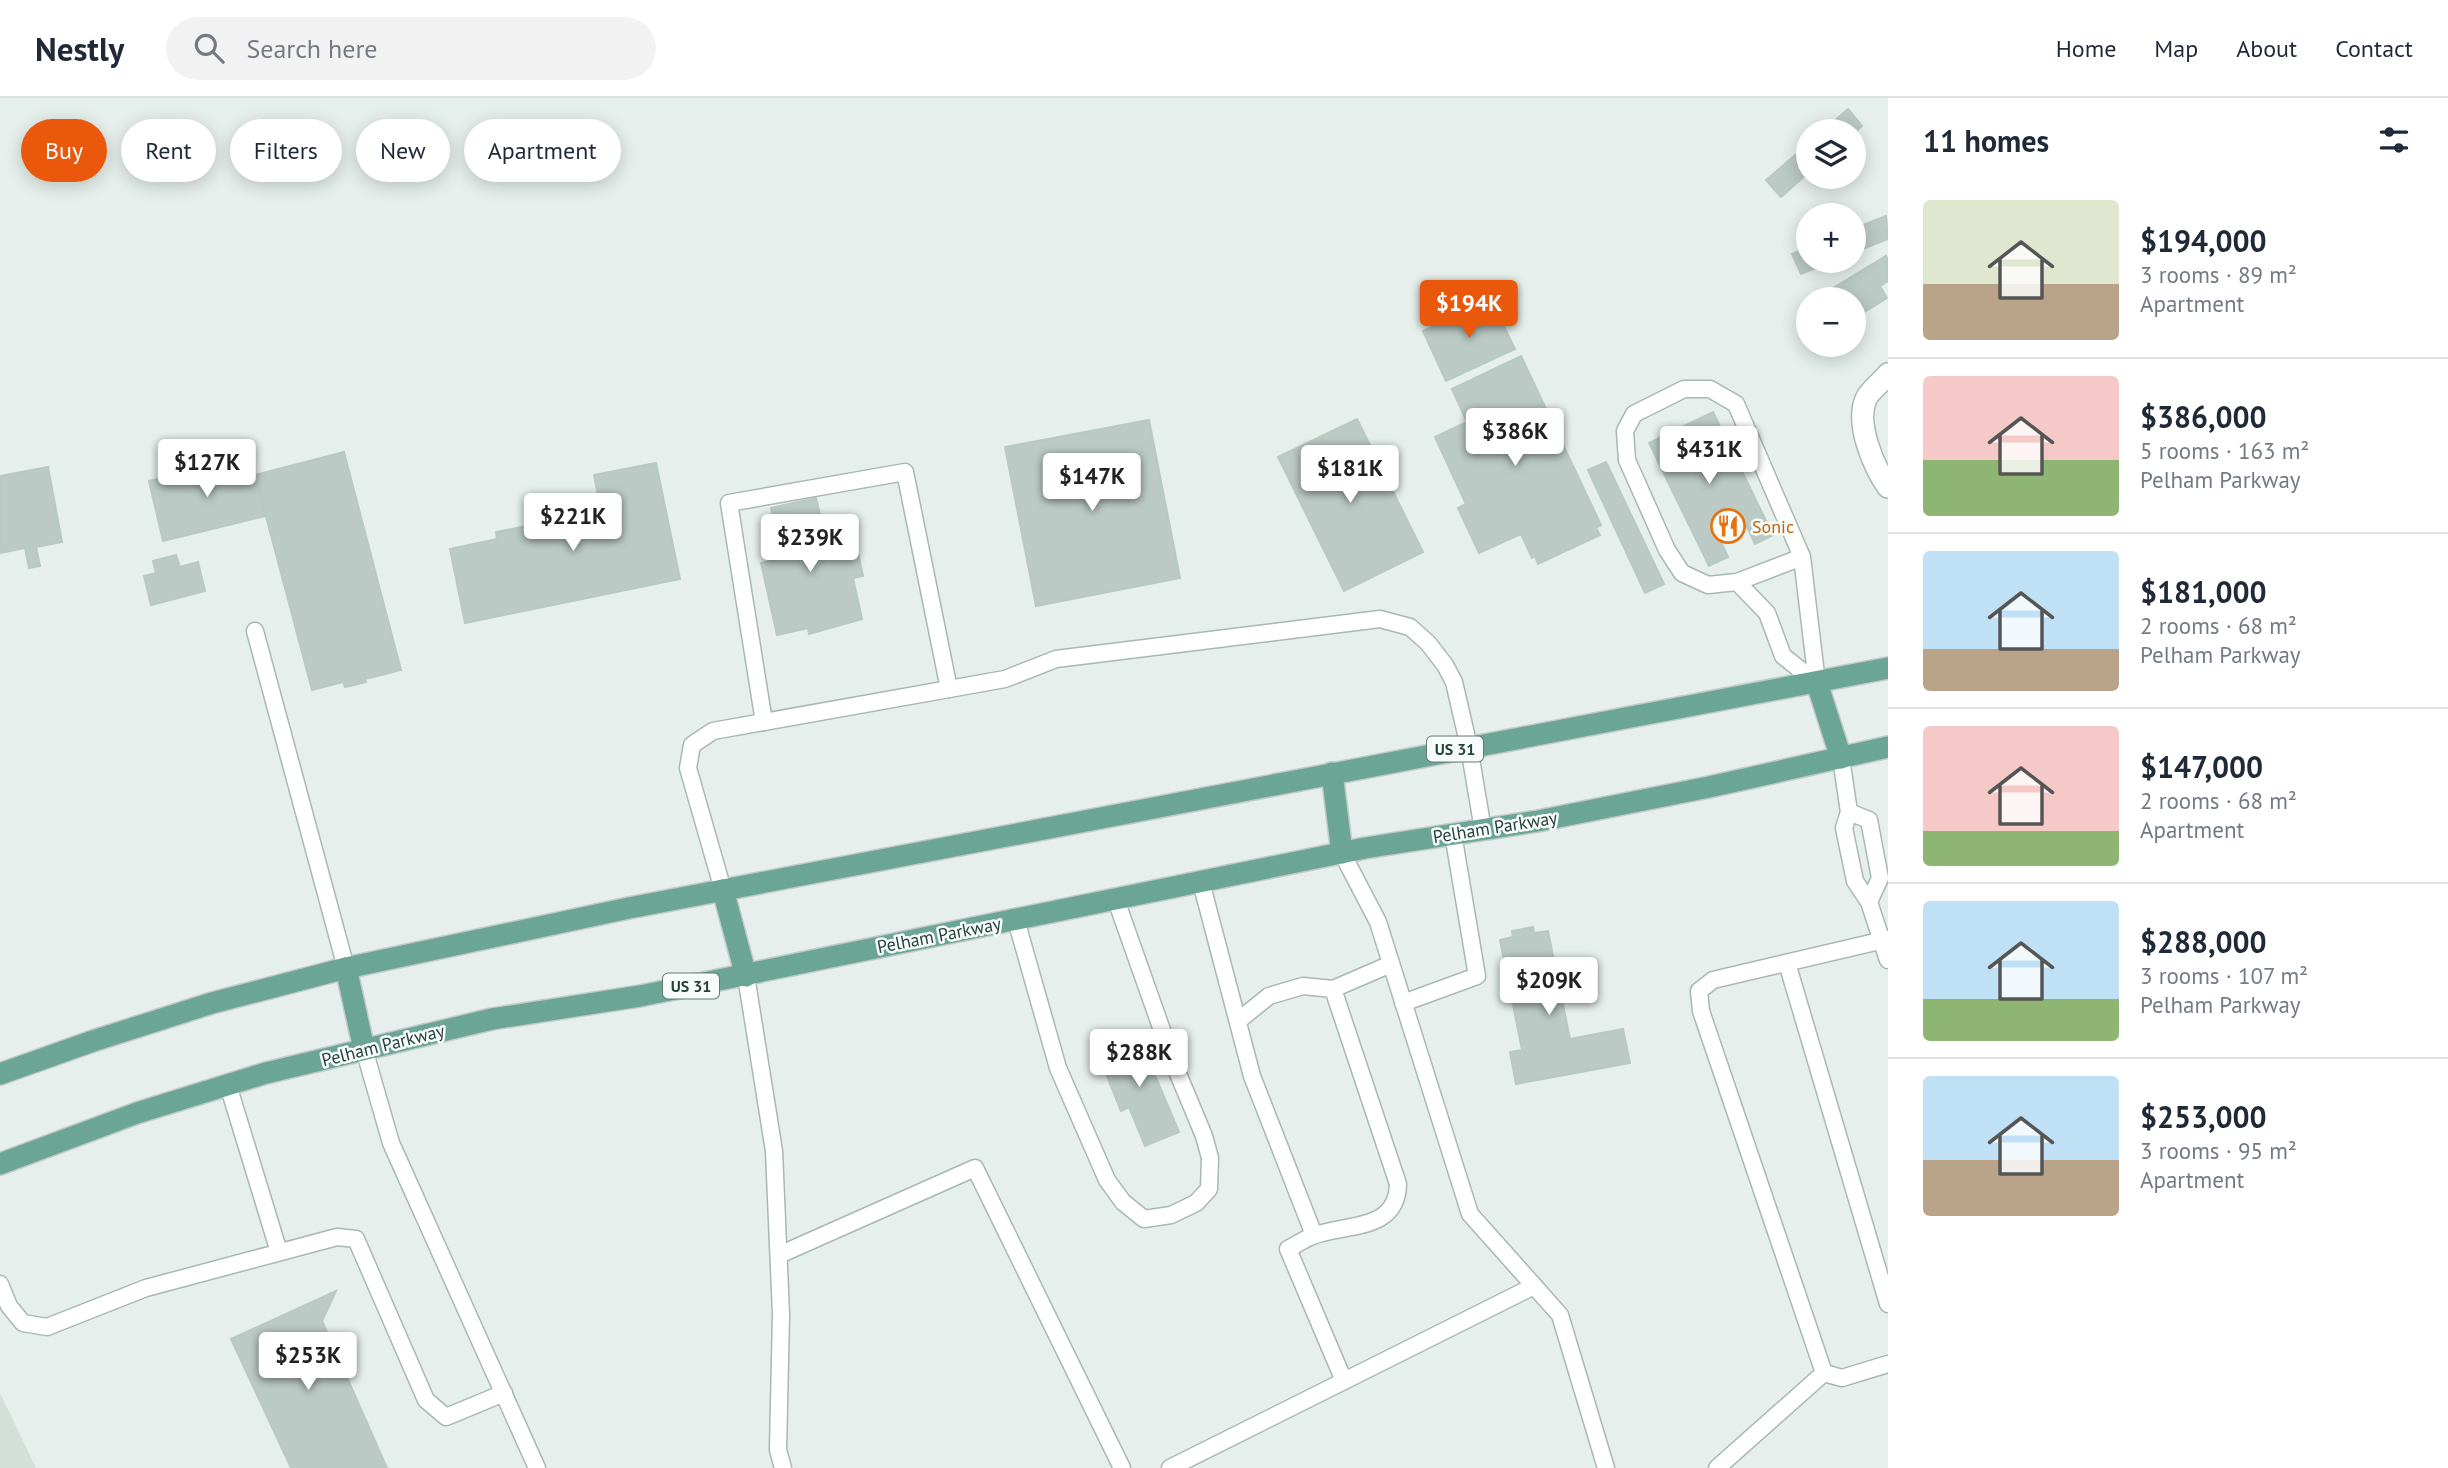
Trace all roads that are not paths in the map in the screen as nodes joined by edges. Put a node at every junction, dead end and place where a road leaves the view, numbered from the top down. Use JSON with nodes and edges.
{"nodes":[{"id":1,"x":1888,"y":374,"type":"edge"},
{"id":2,"x":1888,"y":487,"type":"edge"},
{"id":3,"x":1802,"y":558,"type":"junction"},
{"id":4,"x":1737,"y":582,"type":"junction"},
{"id":5,"x":255,"y":631,"type":"dead end"},
{"id":6,"x":1888,"y":668,"type":"edge"},
{"id":7,"x":1817,"y":683,"type":"junction"},
{"id":8,"x":949,"y":689,"type":"junction"},
{"id":9,"x":764,"y":722,"type":"junction"},
{"id":10,"x":1469,"y":747,"type":"junction"},
{"id":11,"x":1888,"y":747,"type":"edge"},
{"id":12,"x":1842,"y":758,"type":"junction"},
{"id":13,"x":1332,"y":773,"type":"junction"},
{"id":14,"x":1849,"y":811,"type":"junction"},
{"id":15,"x":1483,"y":830,"type":"junction"},
{"id":16,"x":1453,"y":834,"type":"junction"},
{"id":17,"x":1342,"y":853,"type":"junction"},
{"id":18,"x":1201,"y":881,"type":"junction"},
{"id":19,"x":723,"y":890,"type":"junction"},
{"id":20,"x":1116,"y":900,"type":"junction"},
{"id":21,"x":1869,"y":901,"type":"junction"},
{"id":22,"x":1016,"y":920,"type":"junction"},
{"id":23,"x":1885,"y":940,"type":"edge"},
{"id":24,"x":1888,"y":960,"type":"edge"},
{"id":25,"x":1787,"y":963,"type":"junction"},
{"id":26,"x":1391,"y":964,"type":"junction"},
{"id":27,"x":346,"y":968,"type":"junction"},
{"id":28,"x":746,"y":976,"type":"junction"},
{"id":29,"x":1334,"y":989,"type":"junction"},
{"id":30,"x":1404,"y":1003,"type":"junction"},
{"id":31,"x":1238,"y":1021,"type":"junction"},
{"id":32,"x":364,"y":1049,"type":"junction"},
{"id":33,"x":0,"y":1074,"type":"edge"},
{"id":34,"x":228,"y":1085,"type":"junction"},
{"id":35,"x":0,"y":1164,"type":"edge"},
{"id":36,"x":1314,"y":1235,"type":"junction"},
{"id":37,"x":279,"y":1252,"type":"junction"},
{"id":38,"x":779,"y":1255,"type":"junction"},
{"id":39,"x":0,"y":1284,"type":"edge"},
{"id":40,"x":1534,"y":1286,"type":"junction"},
{"id":41,"x":1888,"y":1304,"type":"edge"},
{"id":42,"x":1888,"y":1364,"type":"edge"},
{"id":43,"x":1824,"y":1373,"type":"junction"},
{"id":44,"x":1344,"y":1381,"type":"junction"},
{"id":45,"x":504,"y":1393,"type":"junction"},
{"id":46,"x":537,"y":1468,"type":"edge"},
{"id":47,"x":783,"y":1468,"type":"edge"},
{"id":48,"x":1122,"y":1468,"type":"edge"},
{"id":49,"x":1170,"y":1468,"type":"edge"},
{"id":50,"x":1606,"y":1468,"type":"edge"},
{"id":51,"x":1717,"y":1468,"type":"edge"}],
"edges":[{"from":1,"to":2,"type":"street"},
{"from":3,"to":4,"type":"lane"},
{"from":3,"to":4,"type":"lane"},
{"from":3,"to":7,"type":"lane"},
{"from":4,"to":7,"type":"lane"},
{"from":5,"to":27,"type":"lane"},
{"from":6,"to":7,"type":"main road","number":"US 31"},
{"from":7,"to":10,"type":"main road","number":"US 31"},
{"from":7,"to":12,"type":"main road"},
{"from":8,"to":9,"type":"lane"},
{"from":8,"to":9,"type":"lane"},
{"from":8,"to":10,"type":"lane"},
{"from":9,"to":19,"type":"lane"},
{"from":10,"to":13,"type":"main road","number":"US 31"},
{"from":10,"to":15,"type":"lane"},
{"from":11,"to":12,"type":"main road","name":"Pelham Parkway","number":"US 31"},
{"from":12,"to":14,"type":"lane"},
{"from":12,"to":15,"type":"main road","name":"Pelham Parkway","number":"US 31"},
{"from":13,"to":17,"type":"main road"},
{"from":13,"to":19,"type":"main road","number":"US 31"},
{"from":14,"to":21,"type":"lane"},
{"from":14,"to":21,"type":"lane"},
{"from":15,"to":16,"type":"main road","name":"Pelham Parkway","number":"US 31"},
{"from":16,"to":17,"type":"main road","name":"Pelham Parkway","number":"US 31"},
{"from":16,"to":30,"type":"lane"},
{"from":17,"to":18,"type":"main road","name":"Pelham Parkway","number":"US 31"},
{"from":17,"to":26,"type":"lane"},
{"from":18,"to":20,"type":"main road","name":"Pelham Parkway","number":"US 31"},
{"from":18,"to":31,"type":"lane"},
{"from":19,"to":27,"type":"main road","number":"US 31"},
{"from":19,"to":28,"type":"main road"},
{"from":20,"to":22,"type":"main road","name":"Pelham Parkway","number":"US 31"},
{"from":20,"to":22,"type":"lane"},
{"from":21,"to":23,"type":"lane"},
{"from":22,"to":28,"type":"main road","name":"Pelham Parkway","number":"US 31"},
{"from":23,"to":24,"type":"lane"},
{"from":23,"to":25,"type":"lane"},
{"from":25,"to":41,"type":"lane"},
{"from":25,"to":43,"type":"lane"},
{"from":26,"to":29,"type":"lane"},
{"from":26,"to":30,"type":"lane"},
{"from":27,"to":32,"type":"main road"},
{"from":27,"to":33,"type":"main road","number":"US 31"},
{"from":28,"to":32,"type":"main road","name":"Pelham Parkway","number":"US 31"},
{"from":28,"to":38,"type":"lane"},
{"from":29,"to":31,"type":"lane"},
{"from":29,"to":36,"type":"lane"},
{"from":30,"to":40,"type":"lane"},
{"from":31,"to":36,"type":"lane"},
{"from":32,"to":34,"type":"main road","name":"Pelham Parkway","number":"US 31"},
{"from":32,"to":45,"type":"lane"},
{"from":34,"to":35,"type":"main road","name":"Pelham Parkway","number":"US 31"},
{"from":34,"to":37,"type":"lane"},
{"from":36,"to":44,"type":"lane"},
{"from":37,"to":39,"type":"lane"},
{"from":37,"to":45,"type":"lane"},
{"from":38,"to":47,"type":"lane"},
{"from":38,"to":48,"type":"lane"},
{"from":40,"to":44,"type":"lane"},
{"from":40,"to":50,"type":"lane"},
{"from":42,"to":43,"type":"lane"},
{"from":43,"to":51,"type":"lane"},
{"from":44,"to":49,"type":"lane"},
{"from":45,"to":46,"type":"lane"}]}
